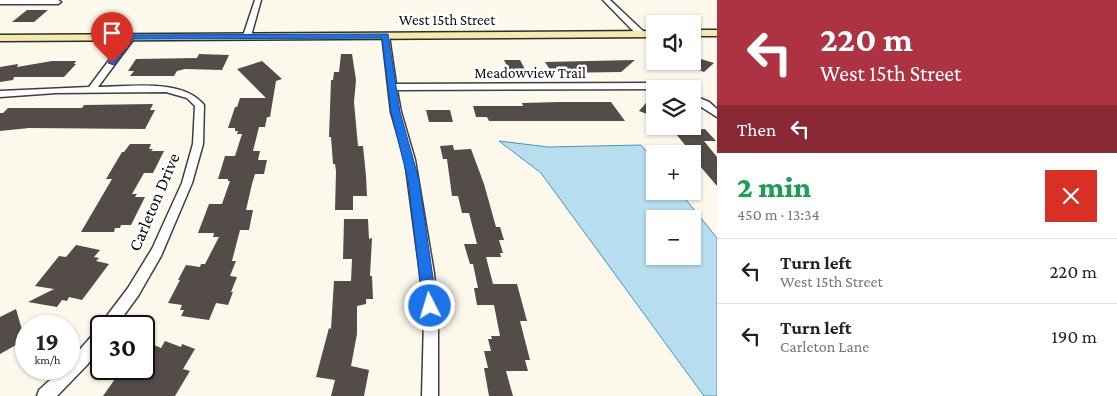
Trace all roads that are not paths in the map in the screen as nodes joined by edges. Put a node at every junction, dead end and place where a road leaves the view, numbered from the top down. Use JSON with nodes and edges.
{"nodes":[{"id":1,"x":258,"y":0,"type":"edge"},
{"id":2,"x":606,"y":0,"type":"edge"},
{"id":3,"x":0,"y":2,"type":"edge"},
{"id":4,"x":58,"y":2,"type":"dead end"},
{"id":5,"x":701,"y":33,"type":"edge"},
{"id":6,"x":717,"y":33,"type":"edge"},
{"id":7,"x":641,"y":34,"type":"junction"},
{"id":8,"x":646,"y":34,"type":"edge"},
{"id":9,"x":247,"y":36,"type":"junction"},
{"id":10,"x":385,"y":36,"type":"junction"},
{"id":11,"x":131,"y":37,"type":"junction"},
{"id":12,"x":0,"y":38,"type":"edge"},
{"id":13,"x":646,"y":86,"type":"edge"},
{"id":14,"x":392,"y":87,"type":"junction"},
{"id":15,"x":92,"y":89,"type":"junction"},
{"id":16,"x":0,"y":94,"type":"edge"},
{"id":17,"x":701,"y":102,"type":"edge"},
{"id":18,"x":717,"y":114,"type":"edge"},
{"id":19,"x":116,"y":315,"type":"edge"},
{"id":20,"x":90,"y":350,"type":"edge"},
{"id":21,"x":45,"y":396,"type":"edge"},
{"id":22,"x":430,"y":396,"type":"edge"}],
"edges":[{"from":1,"to":9,"type":"street"},
{"from":2,"to":7,"type":"street"},
{"from":3,"to":4,"type":"street"},
{"from":5,"to":6,"type":"street"},
{"from":7,"to":8,"type":"street","name":"West 15th Street"},
{"from":7,"to":10,"type":"street","name":"West 15th Street"},
{"from":9,"to":10,"type":"street","name":"West 15th Street"},
{"from":9,"to":11,"type":"street","name":"West 15th Street"},
{"from":10,"to":14,"type":"street"},
{"from":11,"to":12,"type":"street","name":"West 15th Street"},
{"from":11,"to":15,"type":"street"},
{"from":13,"to":14,"type":"street","name":"Meadowview Trail"},
{"from":14,"to":22,"type":"street"},
{"from":15,"to":16,"type":"street","name":"Carleton Drive"},
{"from":15,"to":19,"type":"street","name":"Carleton Drive"},
{"from":17,"to":18,"type":"street"},
{"from":20,"to":21,"type":"street"}]}
